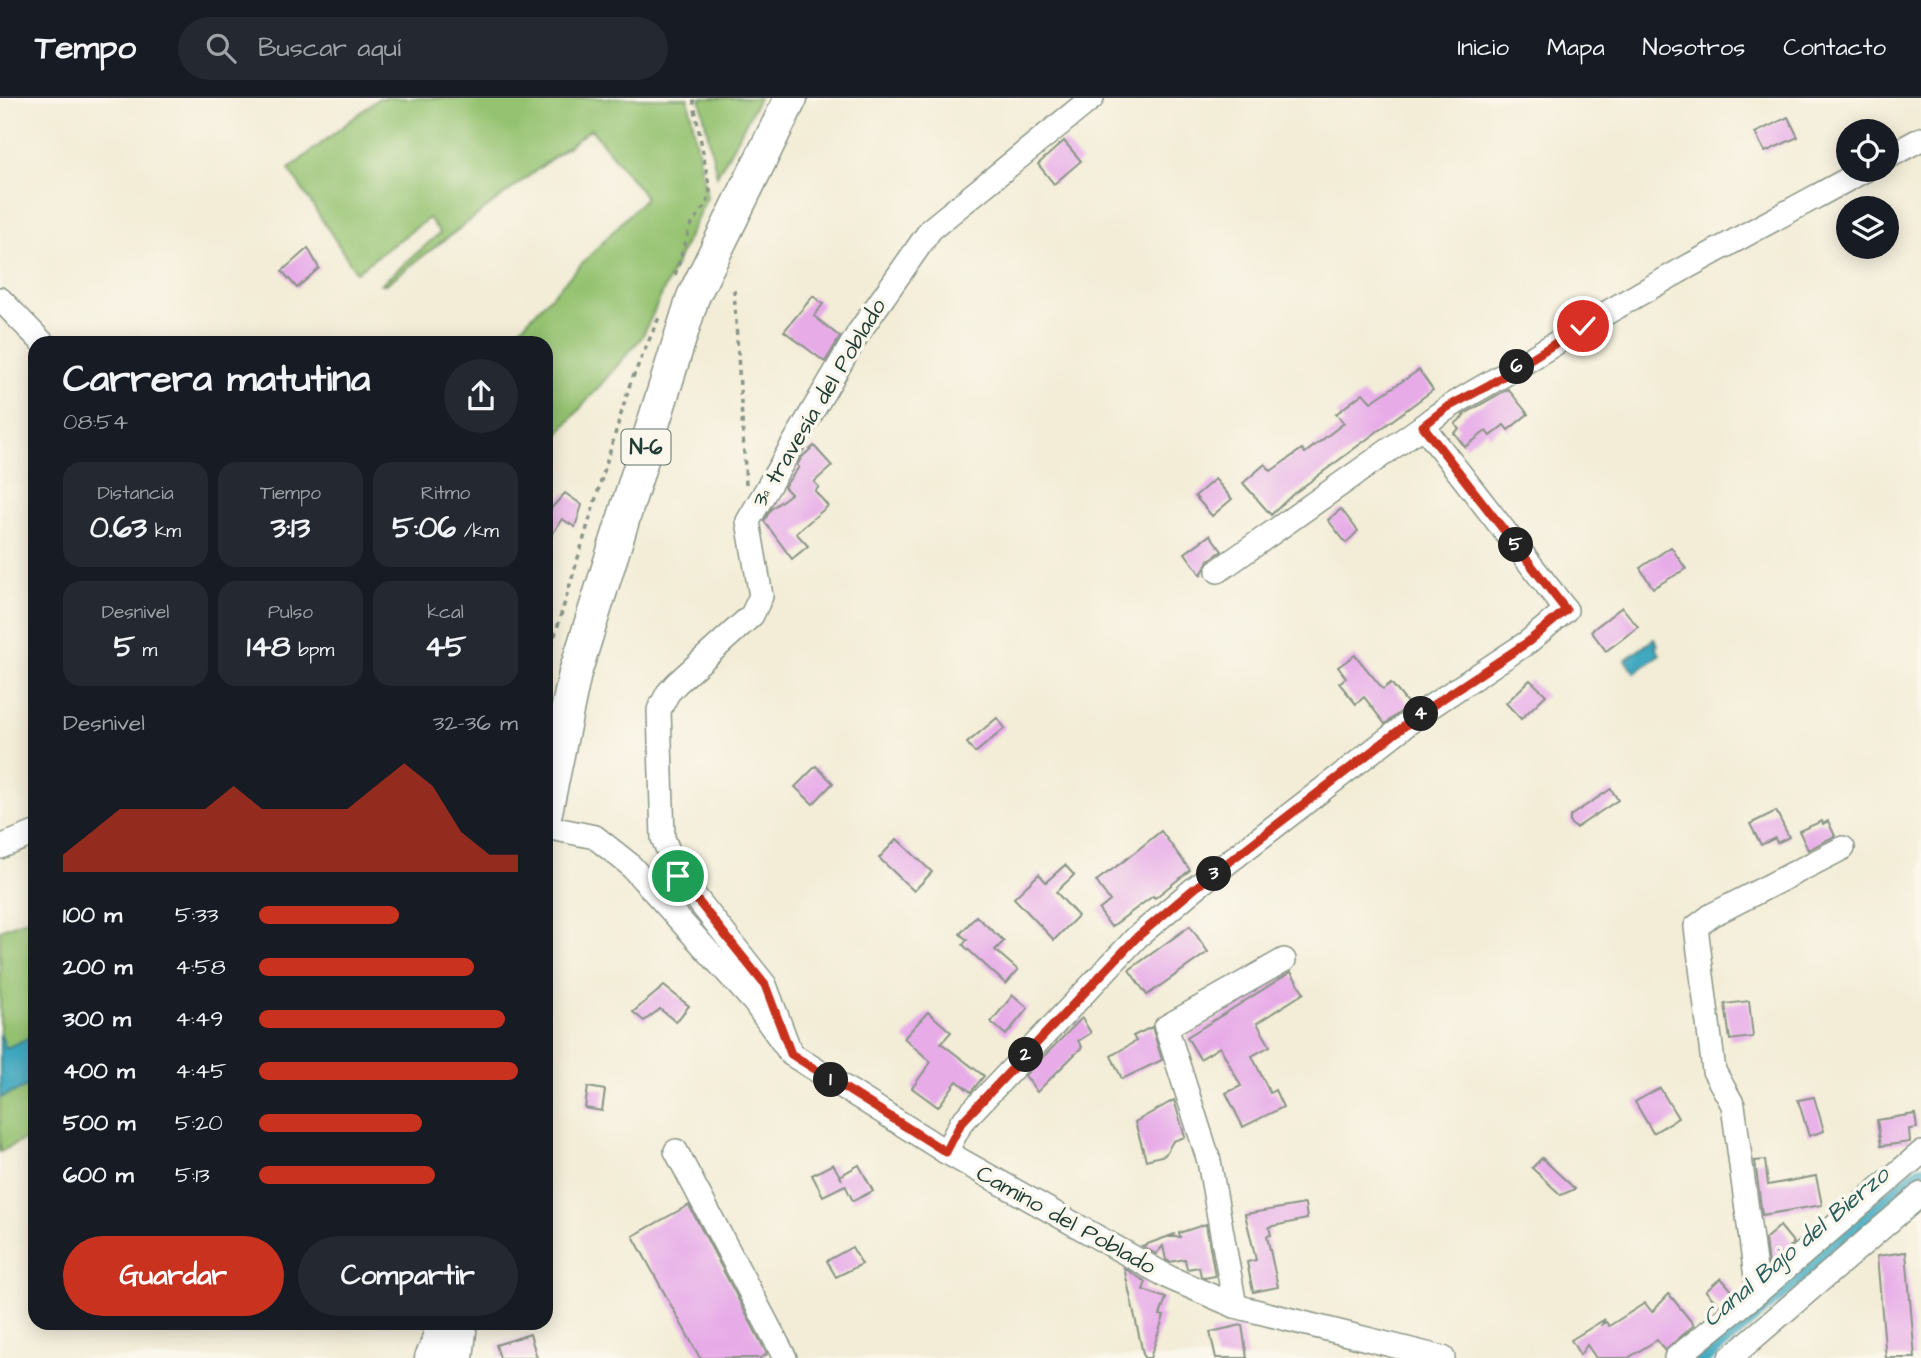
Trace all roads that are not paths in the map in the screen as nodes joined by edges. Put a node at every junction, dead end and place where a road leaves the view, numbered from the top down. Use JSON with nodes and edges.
{"nodes":[{"id":1,"x":791,"y":98,"type":"edge"},
{"id":2,"x":1092,"y":98,"type":"edge"},
{"id":3,"x":1921,"y":139,"type":"edge"},
{"id":4,"x":1899,"y":151,"type":"edge"},
{"id":5,"x":1843,"y":182,"type":"edge"},
{"id":6,"x":0,"y":299,"type":"edge"},
{"id":7,"x":36,"y":336,"type":"edge"},
{"id":8,"x":1423,"y":426,"type":"junction"},
{"id":9,"x":1218,"y":572,"type":"dead end"},
{"id":10,"x":553,"y":778,"type":"edge"},
{"id":11,"x":553,"y":828,"type":"edge"},
{"id":12,"x":28,"y":837,"type":"edge"},
{"id":13,"x":0,"y":847,"type":"edge"},
{"id":14,"x":1843,"y":848,"type":"dead end"},
{"id":15,"x":1284,"y":960,"type":"dead end"},
{"id":16,"x":791,"y":1054,"type":"junction"},
{"id":17,"x":676,"y":1151,"type":"dead end"},
{"id":18,"x":946,"y":1152,"type":"junction"},
{"id":19,"x":1921,"y":1153,"type":"edge"},
{"id":20,"x":1921,"y":1194,"type":"edge"},
{"id":21,"x":1758,"y":1292,"type":"junction"},
{"id":22,"x":1236,"y":1306,"type":"junction"},
{"id":23,"x":441,"y":1330,"type":"edge"},
{"id":24,"x":460,"y":1330,"type":"edge"},
{"id":25,"x":431,"y":1358,"type":"edge"},
{"id":26,"x":457,"y":1358,"type":"edge"},
{"id":27,"x":785,"y":1358,"type":"edge"},
{"id":28,"x":1443,"y":1358,"type":"edge"},
{"id":29,"x":1676,"y":1358,"type":"edge"},
{"id":30,"x":1730,"y":1358,"type":"edge"}],
"edges":[{"from":1,"to":10,"type":"highway","number":"N-6"},
{"from":2,"to":16,"type":"street","name":"3ª travesía del Poblado"},
{"from":3,"to":4,"type":"street"},
{"from":5,"to":8,"type":"street"},
{"from":6,"to":7,"type":"street"},
{"from":8,"to":9,"type":"street"},
{"from":8,"to":18,"type":"street"},
{"from":11,"to":16,"type":"street","name":"Camino del Poblado"},
{"from":12,"to":13,"type":"street"},
{"from":14,"to":21,"type":"street"},
{"from":15,"to":22,"type":"street"},
{"from":16,"to":18,"type":"street","name":"Camino del Poblado"},
{"from":17,"to":27,"type":"street"},
{"from":18,"to":22,"type":"street","name":"Camino del Poblado"},
{"from":19,"to":21,"type":"street"},
{"from":20,"to":30,"type":"street"},
{"from":21,"to":29,"type":"street"},
{"from":22,"to":28,"type":"street","name":"Camino del Poblado"},
{"from":23,"to":25,"type":"highway"},
{"from":24,"to":26,"type":"highway"}]}
